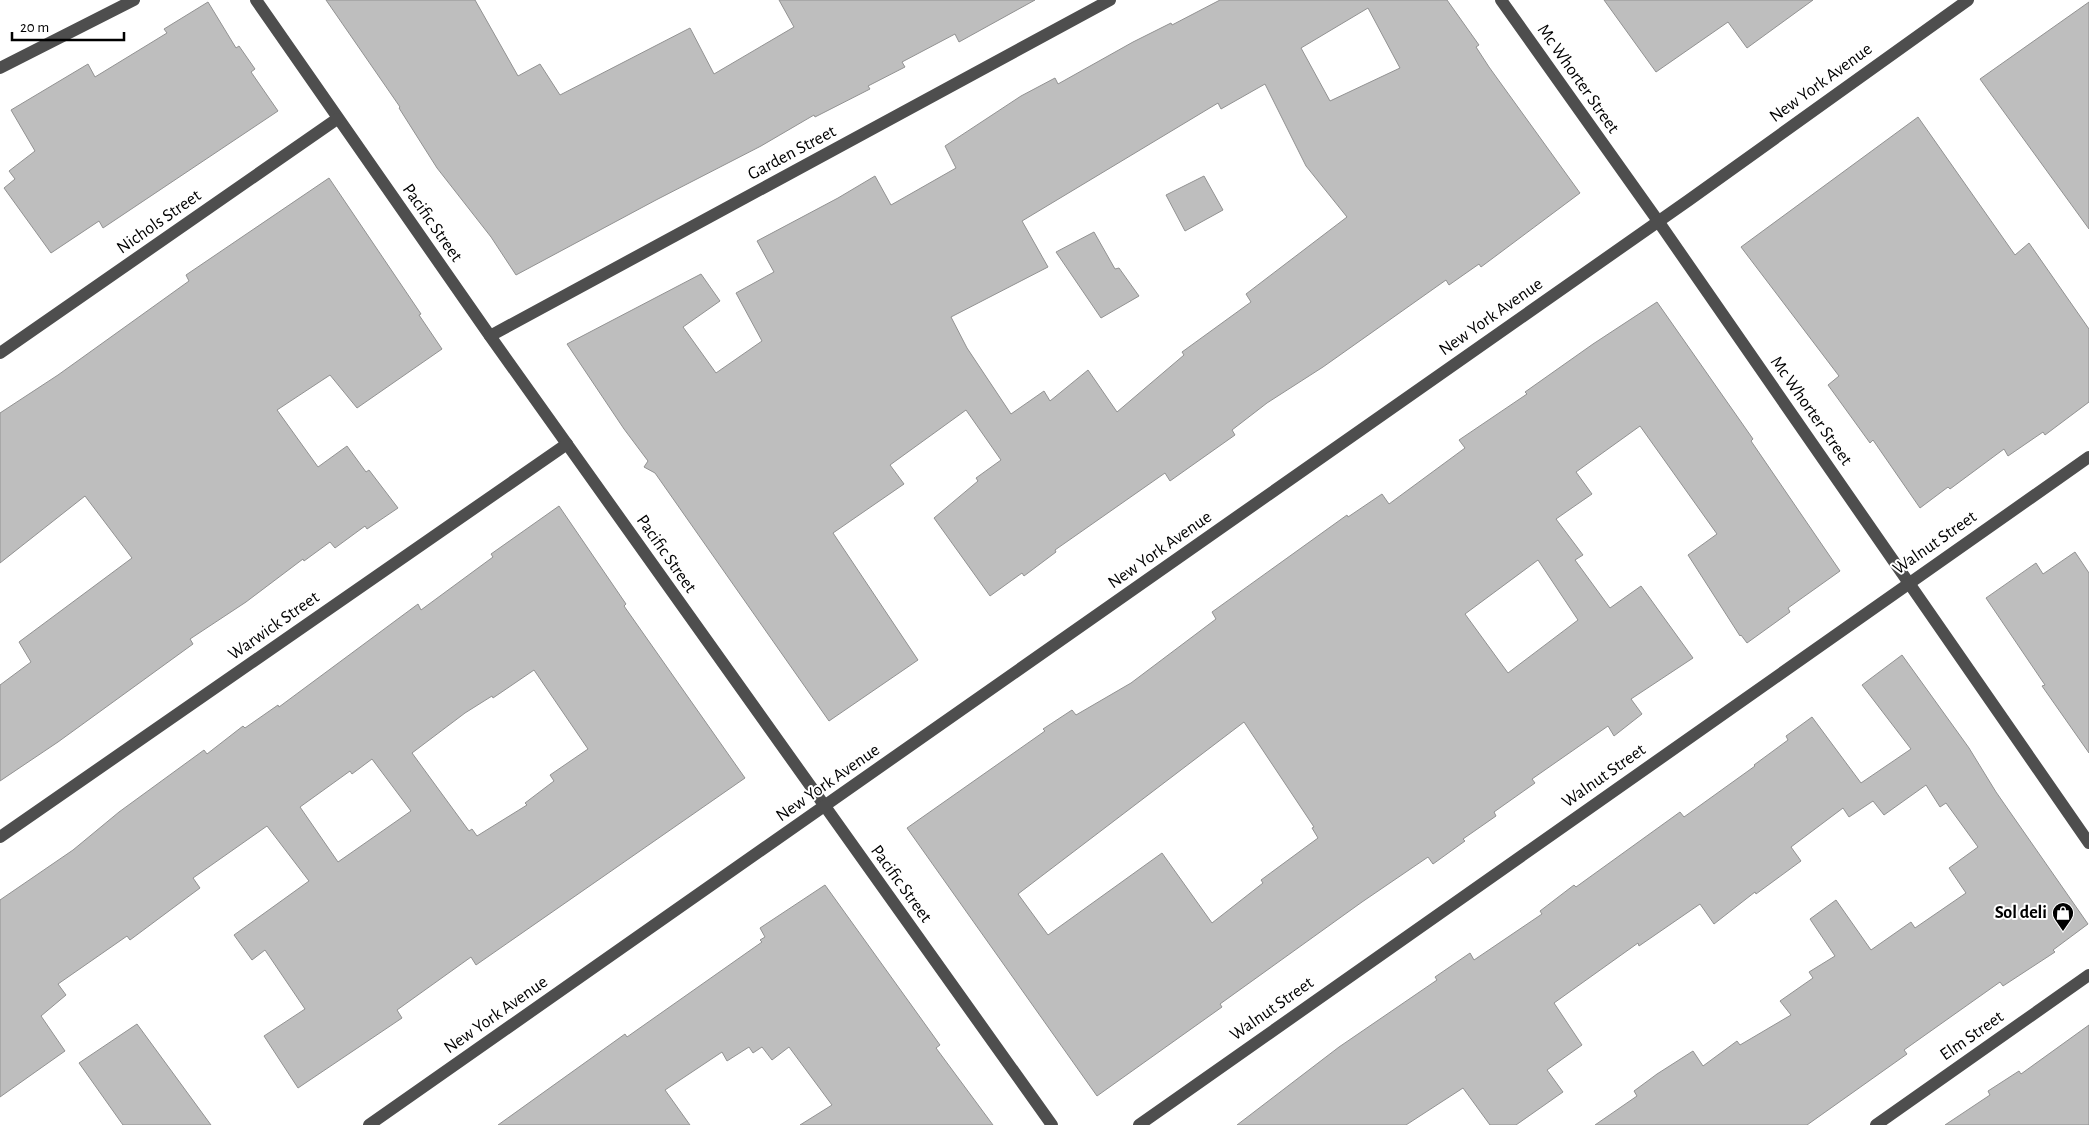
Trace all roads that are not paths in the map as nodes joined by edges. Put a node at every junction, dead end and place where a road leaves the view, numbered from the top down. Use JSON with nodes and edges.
{"nodes":[{"id":1,"x":134,"y":0,"type":"edge"},
{"id":2,"x":256,"y":0,"type":"edge"},
{"id":3,"x":1110,"y":0,"type":"edge"},
{"id":4,"x":1501,"y":0,"type":"edge"},
{"id":5,"x":1968,"y":0,"type":"edge"},
{"id":6,"x":0,"y":68,"type":"edge"},
{"id":7,"x":337,"y":119,"type":"junction"},
{"id":8,"x":1658,"y":221,"type":"junction"},
{"id":9,"x":490,"y":336,"type":"junction"},
{"id":10,"x":0,"y":353,"type":"edge"},
{"id":11,"x":567,"y":444,"type":"junction"},
{"id":12,"x":2089,"y":457,"type":"edge"},
{"id":13,"x":1909,"y":583,"type":"junction"},
{"id":14,"x":824,"y":807,"type":"junction"},
{"id":15,"x":0,"y":837,"type":"edge"},
{"id":16,"x":2089,"y":843,"type":"edge"},
{"id":17,"x":2089,"y":975,"type":"edge"},
{"id":18,"x":369,"y":1125,"type":"edge"},
{"id":19,"x":1052,"y":1125,"type":"edge"},
{"id":20,"x":1138,"y":1125,"type":"edge"},
{"id":21,"x":1876,"y":1125,"type":"edge"}],
"edges":[{"from":1,"to":6,"type":"street"},
{"from":2,"to":7,"type":"street","name":"Pacific Street"},
{"from":3,"to":9,"type":"street","name":"Garden Street"},
{"from":4,"to":8,"type":"street","name":"Mc Whorter Street"},
{"from":5,"to":8,"type":"street","name":"New York Avenue"},
{"from":7,"to":9,"type":"street","name":"Pacific Street"},
{"from":7,"to":10,"type":"street","name":"Nichols Street"},
{"from":8,"to":13,"type":"street","name":"Mc Whorter Street"},
{"from":8,"to":14,"type":"street","name":"New York Avenue"},
{"from":9,"to":11,"type":"street","name":"Pacific Street"},
{"from":11,"to":14,"type":"street","name":"Pacific Street"},
{"from":11,"to":15,"type":"street","name":"Warwick Street"},
{"from":12,"to":13,"type":"street","name":"Walnut Street"},
{"from":13,"to":16,"type":"street","name":"Mc Whorter Street"},
{"from":13,"to":20,"type":"street","name":"Walnut Street"},
{"from":14,"to":18,"type":"street","name":"New York Avenue"},
{"from":14,"to":19,"type":"street","name":"Pacific Street"},
{"from":17,"to":21,"type":"street","name":"Elm Street"}]}
